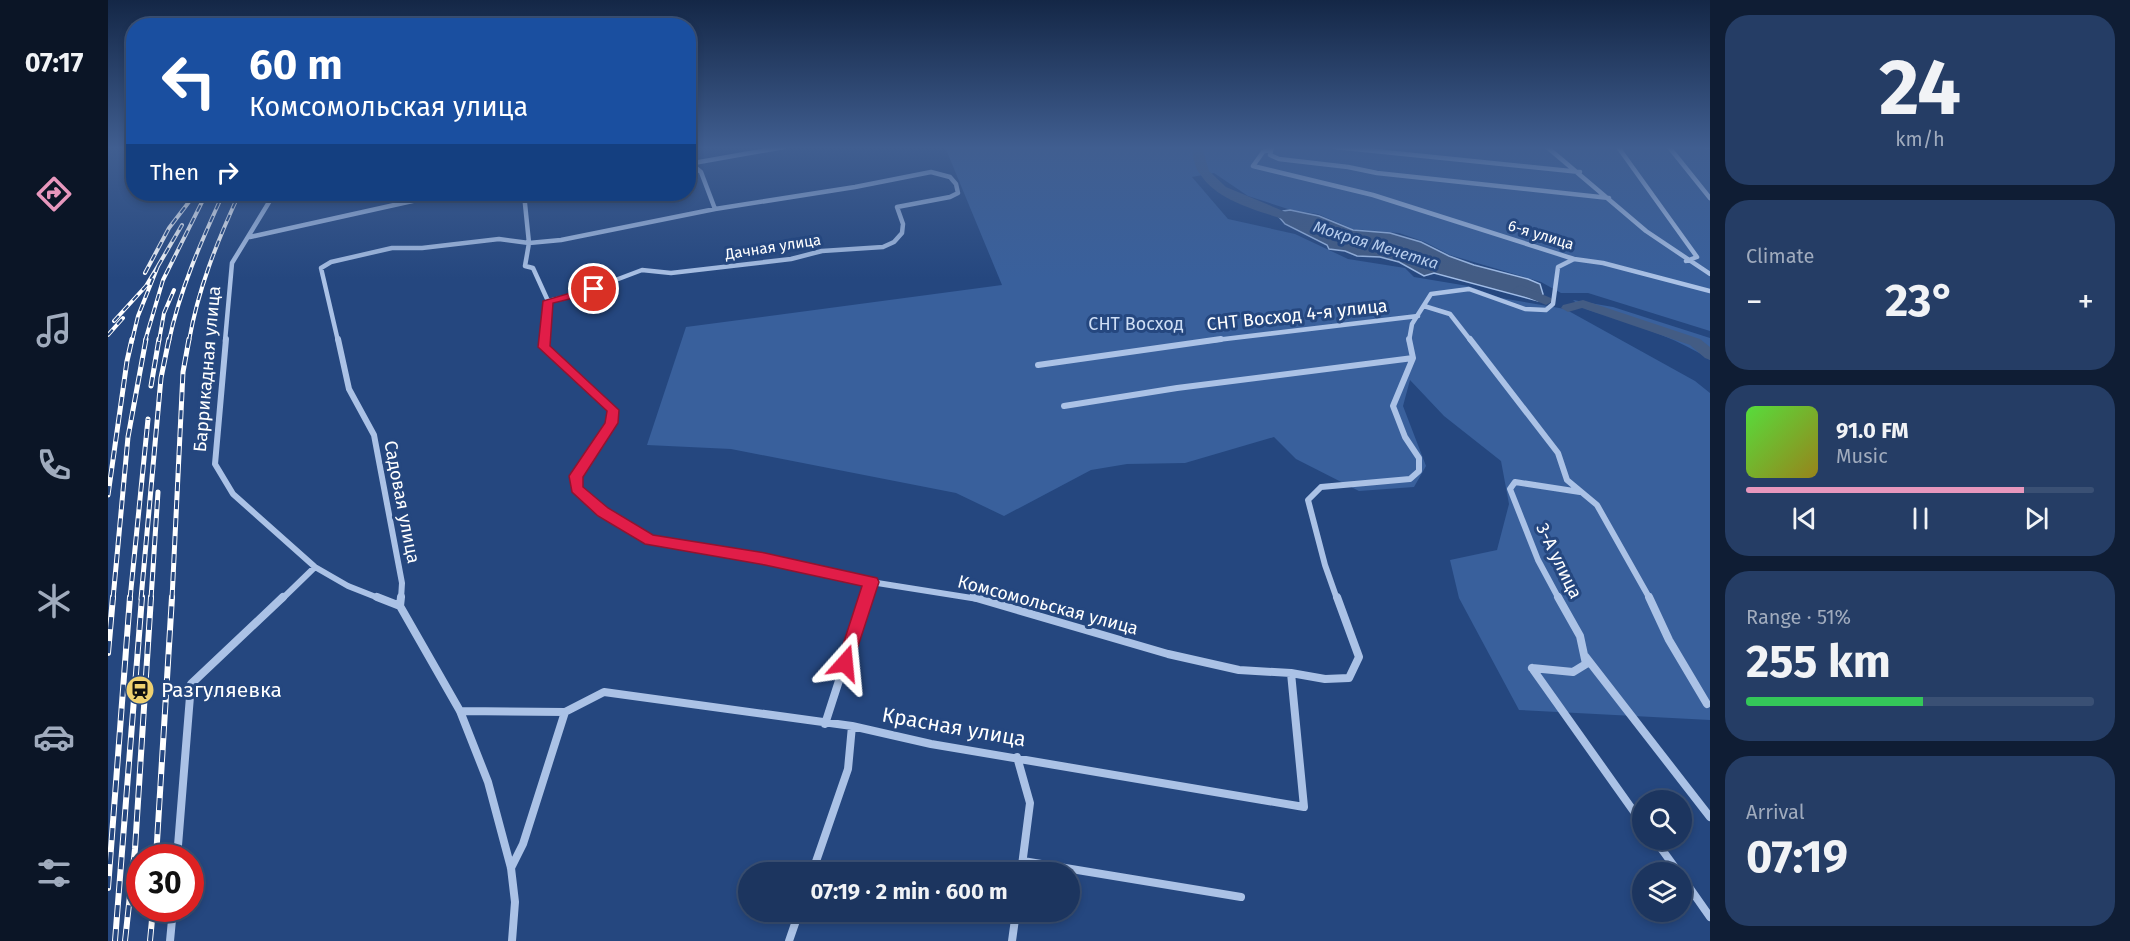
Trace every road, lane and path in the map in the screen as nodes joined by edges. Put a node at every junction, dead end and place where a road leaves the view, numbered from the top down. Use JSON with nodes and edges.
{"nodes":[{"id":1,"x":708,"y":191,"type":"edge"},
{"id":2,"x":830,"y":191,"type":"edge"},
{"id":3,"x":958,"y":191,"type":"edge"},
{"id":4,"x":1356,"y":191,"type":"edge"},
{"id":5,"x":1543,"y":191,"type":"edge"},
{"id":6,"x":1601,"y":191,"type":"edge"},
{"id":7,"x":1650,"y":191,"type":"edge"},
{"id":8,"x":1609,"y":198,"type":"junction"},
{"id":9,"x":270,"y":201,"type":"edge"},
{"id":10,"x":412,"y":201,"type":"edge"},
{"id":11,"x":525,"y":201,"type":"edge"},
{"id":12,"x":715,"y":209,"type":"junction"},
{"id":13,"x":250,"y":237,"type":"junction"},
{"id":14,"x":529,"y":243,"type":"junction"},
{"id":15,"x":1574,"y":259,"type":"junction"},
{"id":16,"x":1686,"y":261,"type":"junction"},
{"id":17,"x":1710,"y":274,"type":"edge"},
{"id":18,"x":1710,"y":291,"type":"edge"},
{"id":19,"x":548,"y":301,"type":"junction"},
{"id":20,"x":1424,"y":306,"type":"junction"},
{"id":21,"x":1418,"y":316,"type":"junction"},
{"id":22,"x":1413,"y":358,"type":"junction"},
{"id":23,"x":1038,"y":365,"type":"dead end"},
{"id":24,"x":1064,"y":406,"type":"dead end"},
{"id":25,"x":1582,"y":492,"type":"junction"},
{"id":26,"x":315,"y":567,"type":"junction"},
{"id":27,"x":871,"y":582,"type":"junction"},
{"id":28,"x":400,"y":606,"type":"junction"},
{"id":29,"x":1585,"y":655,"type":"junction"},
{"id":30,"x":1291,"y":673,"type":"junction"},
{"id":31,"x":1707,"y":704,"type":"dead end"},
{"id":32,"x":460,"y":711,"type":"junction"},
{"id":33,"x":565,"y":712,"type":"junction"},
{"id":34,"x":825,"y":724,"type":"junction"},
{"id":35,"x":852,"y":726,"type":"junction"},
{"id":36,"x":1017,"y":757,"type":"junction"},
{"id":37,"x":1632,"y":809,"type":"edge"},
{"id":38,"x":1710,"y":816,"type":"edge"},
{"id":39,"x":178,"y":844,"type":"edge"},
{"id":40,"x":1023,"y":861,"type":"joint"},
{"id":41,"x":816,"y":862,"type":"edge"},
{"id":42,"x":510,"y":868,"type":"junction"},
{"id":43,"x":1692,"y":891,"type":"edge"},
{"id":44,"x":1241,"y":897,"type":"dead end"},
{"id":45,"x":1710,"y":916,"type":"edge"},
{"id":46,"x":172,"y":922,"type":"edge"},
{"id":47,"x":796,"y":922,"type":"edge"},
{"id":48,"x":1015,"y":922,"type":"edge"},
{"id":49,"x":170,"y":941,"type":"edge"},
{"id":50,"x":512,"y":941,"type":"edge"},
{"id":51,"x":789,"y":941,"type":"edge"},
{"id":52,"x":1012,"y":941,"type":"edge"}],
"edges":[{"from":1,"to":12,"type":"street"},
{"from":2,"to":12,"type":"street","name":"Дачная улица"},
{"from":3,"to":19,"type":"street","name":"Дачная улица"},
{"from":4,"to":15,"type":"street","name":"6-я улица"},
{"from":5,"to":8,"type":"street"},
{"from":6,"to":8,"type":"street"},
{"from":7,"to":16,"type":"street"},
{"from":8,"to":16,"type":"street"},
{"from":9,"to":13,"type":"street","name":"Баррикадная улица"},
{"from":10,"to":13,"type":"street"},
{"from":11,"to":14,"type":"street"},
{"from":12,"to":14,"type":"street"},
{"from":13,"to":26,"type":"street","name":"Баррикадная улица"},
{"from":14,"to":19,"type":"street"},
{"from":14,"to":28,"type":"street","name":"Садовая улица"},
{"from":15,"to":18,"type":"street","name":"6-я улица"},
{"from":15,"to":20,"type":"street"},
{"from":16,"to":17,"type":"street"},
{"from":19,"to":27,"type":"street","name":"Комсомольская улица"},
{"from":20,"to":21,"type":"street"},
{"from":20,"to":25,"type":"street"},
{"from":21,"to":22,"type":"street"},
{"from":21,"to":23,"type":"street","name":"СНТ Восход 4-я улица"},
{"from":22,"to":24,"type":"street"},
{"from":22,"to":30,"type":"street","name":"Комсомольская улица"},
{"from":25,"to":29,"type":"street","name":"3-А улица"},
{"from":25,"to":31,"type":"street"},
{"from":26,"to":28,"type":"street","name":"Баррикадная улица"},
{"from":26,"to":39,"type":"street"},
{"from":27,"to":30,"type":"street","name":"Комсомольская улица"},
{"from":27,"to":34,"type":"street"},
{"from":28,"to":32,"type":"street"},
{"from":29,"to":37,"type":"street"},
{"from":29,"to":38,"type":"street"},
{"from":30,"to":36,"type":"street","name":"Красная улица"},
{"from":32,"to":33,"type":"street","name":"Красная улица"},
{"from":32,"to":42,"type":"street"},
{"from":33,"to":34,"type":"street","name":"Красная улица"},
{"from":33,"to":42,"type":"street"},
{"from":34,"to":35,"type":"street","name":"Красная улица"},
{"from":35,"to":36,"type":"street","name":"Красная улица"},
{"from":35,"to":41,"type":"street"},
{"from":36,"to":40,"type":"street"},
{"from":40,"to":44,"type":"street"},
{"from":42,"to":50,"type":"street"},
{"from":43,"to":45,"type":"street"},
{"from":46,"to":49,"type":"street"},
{"from":47,"to":51,"type":"street"},
{"from":48,"to":52,"type":"street"}]}
